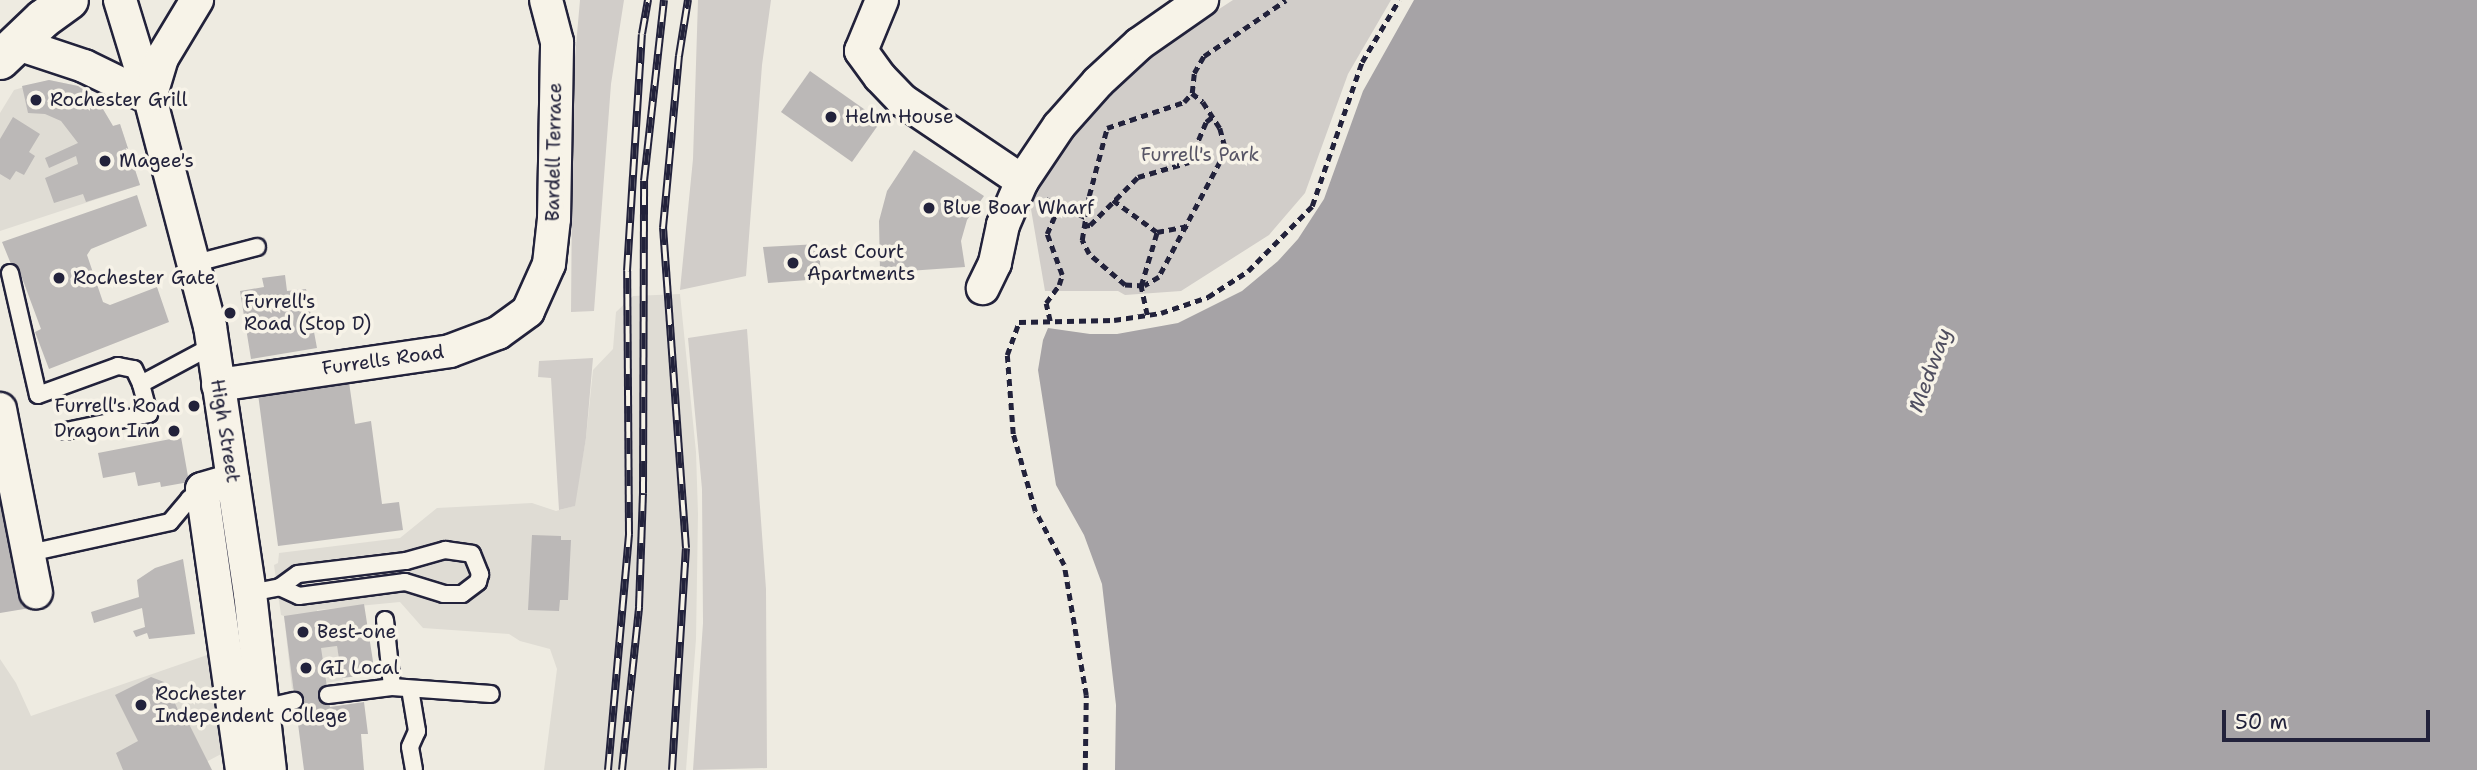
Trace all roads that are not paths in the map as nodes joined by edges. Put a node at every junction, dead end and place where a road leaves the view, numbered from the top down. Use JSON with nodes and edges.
{"nodes":[{"id":1,"x":69,"y":0,"type":"edge"},
{"id":2,"x":120,"y":0,"type":"edge"},
{"id":3,"x":197,"y":0,"type":"edge"},
{"id":4,"x":546,"y":0,"type":"edge"},
{"id":5,"x":882,"y":0,"type":"edge"},
{"id":6,"x":1202,"y":0,"type":"edge"},
{"id":7,"x":5,"y":57,"type":"edge"},
{"id":8,"x":150,"y":99,"type":"junction"},
{"id":9,"x":1029,"y":187,"type":"junction"},
{"id":10,"x":257,"y":247,"type":"dead end"},
{"id":11,"x":195,"y":263,"type":"junction"},
{"id":12,"x":10,"y":273,"type":"dead end"},
{"id":13,"x":983,"y":288,"type":"dead end"},
{"id":14,"x":533,"y":302,"type":"joint"},
{"id":15,"x":212,"y":346,"type":"junction"},
{"id":16,"x":141,"y":384,"type":"junction"},
{"id":17,"x":218,"y":385,"type":"junction"},
{"id":18,"x":0,"y":410,"type":"edge"},
{"id":19,"x":66,"y":431,"type":"dead end"},
{"id":20,"x":233,"y":481,"type":"junction"},
{"id":21,"x":202,"y":489,"type":"junction"},
{"id":22,"x":34,"y":551,"type":"dead end"},
{"id":23,"x":265,"y":590,"type":"junction"},
{"id":24,"x":36,"y":593,"type":"dead end"},
{"id":25,"x":385,"y":621,"type":"dead end"},
{"id":26,"x":392,"y":687,"type":"junction"},
{"id":27,"x":410,"y":689,"type":"junction"},
{"id":28,"x":491,"y":694,"type":"dead end"},
{"id":29,"x":328,"y":695,"type":"dead end"},
{"id":30,"x":294,"y":701,"type":"dead end"},
{"id":31,"x":263,"y":708,"type":"junction"},
{"id":32,"x":242,"y":770,"type":"edge"},
{"id":33,"x":270,"y":770,"type":"edge"},
{"id":34,"x":414,"y":770,"type":"edge"}],
"edges":[{"from":1,"to":7,"type":"main road"},
{"from":2,"to":8,"type":"street","name":"High Street"},
{"from":3,"to":8,"type":"street"},
{"from":4,"to":14,"type":"street","name":"Bardell Terrace"},
{"from":5,"to":9,"type":"street"},
{"from":6,"to":9,"type":"street"},
{"from":7,"to":8,"type":"street"},
{"from":8,"to":11,"type":"street","name":"High Street"},
{"from":9,"to":13,"type":"street"},
{"from":10,"to":11,"type":"lane"},
{"from":11,"to":15,"type":"street","name":"High Street"},
{"from":12,"to":16,"type":"lane"},
{"from":14,"to":17,"type":"street","name":"Furrells Road"},
{"from":15,"to":16,"type":"lane"},
{"from":15,"to":17,"type":"street","name":"High Street"},
{"from":16,"to":19,"type":"lane"},
{"from":17,"to":20,"type":"street","name":"High Street"},
{"from":18,"to":24,"type":"street"},
{"from":20,"to":21,"type":"street"},
{"from":20,"to":23,"type":"street","name":"High Street"},
{"from":21,"to":22,"type":"lane"},
{"from":21,"to":32,"type":"street"},
{"from":23,"to":23,"type":"lane"},
{"from":23,"to":31,"type":"street","name":"High Street"},
{"from":25,"to":26,"type":"lane"},
{"from":26,"to":27,"type":"lane"},
{"from":26,"to":29,"type":"lane"},
{"from":27,"to":28,"type":"lane"},
{"from":27,"to":34,"type":"lane"},
{"from":30,"to":31,"type":"lane"},
{"from":31,"to":33,"type":"street","name":"High Street"}]}
